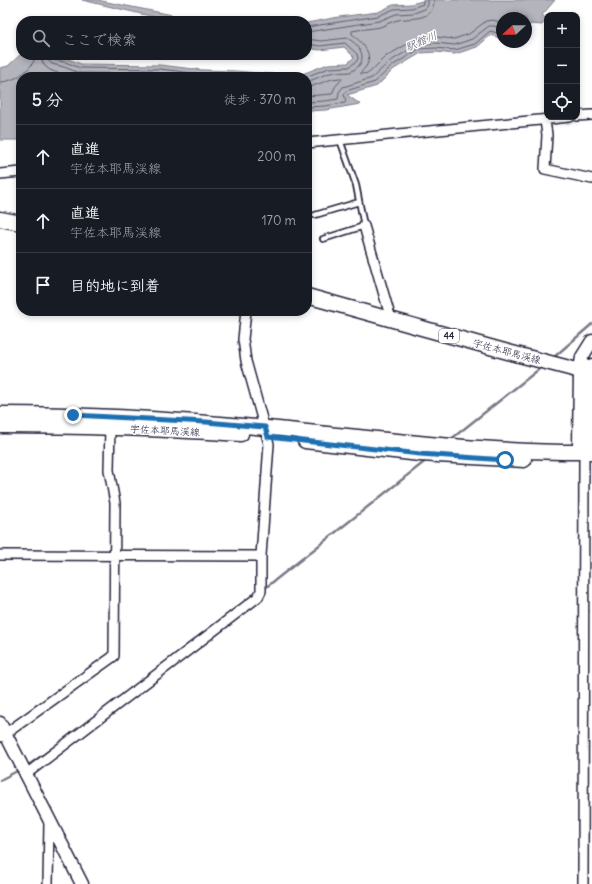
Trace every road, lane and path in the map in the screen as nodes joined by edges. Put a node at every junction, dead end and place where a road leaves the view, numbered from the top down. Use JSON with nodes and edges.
{"nodes":[{"id":1,"x":592,"y":115,"type":"edge"},
{"id":2,"x":580,"y":116,"type":"edge"},
{"id":3,"x":545,"y":120,"type":"joint"},
{"id":4,"x":340,"y":140,"type":"junction"},
{"id":5,"x":312,"y":143,"type":"edge"},
{"id":6,"x":16,"y":172,"type":"edge"},
{"id":7,"x":0,"y":174,"type":"edge"},
{"id":8,"x":592,"y":179,"type":"edge"},
{"id":9,"x":359,"y":202,"type":"junction"},
{"id":10,"x":315,"y":214,"type":"dead end"},
{"id":11,"x":0,"y":220,"type":"edge"},
{"id":12,"x":16,"y":222,"type":"edge"},
{"id":13,"x":364,"y":226,"type":"junction"},
{"id":14,"x":323,"y":239,"type":"dead end"},
{"id":15,"x":312,"y":297,"type":"edge"},
{"id":16,"x":246,"y":316,"type":"edge"},
{"id":17,"x":391,"y":320,"type":"junction"},
{"id":18,"x":592,"y":341,"type":"edge"},
{"id":19,"x":589,"y":370,"type":"edge"},
{"id":20,"x":0,"y":414,"type":"edge"},
{"id":21,"x":0,"y":426,"type":"edge"},
{"id":22,"x":110,"y":427,"type":"junction"},
{"id":23,"x":266,"y":432,"type":"junction"},
{"id":24,"x":588,"y":456,"type":"edge"},
{"id":25,"x":588,"y":551,"type":"edge"},
{"id":26,"x":0,"y":555,"type":"edge"},
{"id":27,"x":115,"y":555,"type":"junction"},
{"id":28,"x":261,"y":556,"type":"junction"},
{"id":29,"x":2,"y":731,"type":"edge"},
{"id":30,"x":25,"y":775,"type":"junction"},
{"id":31,"x":49,"y":821,"type":"junction"},
{"id":32,"x":48,"y":884,"type":"edge"},
{"id":33,"x":82,"y":884,"type":"edge"},
{"id":34,"x":583,"y":884,"type":"edge"}],
"edges":[{"from":1,"to":2,"type":"street"},
{"from":3,"to":4,"type":"street"},
{"from":3,"to":8,"type":"street"},
{"from":4,"to":5,"type":"street"},
{"from":4,"to":9,"type":"lane"},
{"from":6,"to":7,"type":"street"},
{"from":9,"to":10,"type":"lane"},
{"from":9,"to":13,"type":"lane"},
{"from":11,"to":12,"type":"main road"},
{"from":13,"to":14,"type":"lane"},
{"from":13,"to":17,"type":"street"},
{"from":15,"to":17,"type":"main road","name":"宇佐本耶馬渓線","number":"44"},
{"from":16,"to":23,"type":"street"},
{"from":17,"to":19,"type":"main road","name":"宇佐本耶馬渓線","number":"44"},
{"from":18,"to":19,"type":"street"},
{"from":19,"to":24,"type":"street"},
{"from":20,"to":23,"type":"main road","name":"宇佐本耶馬渓線"},
{"from":21,"to":22,"type":"main road","name":"宇佐本耶馬渓線"},
{"from":22,"to":23,"type":"main road","name":"宇佐本耶馬渓線"},
{"from":22,"to":27,"type":"street"},
{"from":23,"to":24,"type":"main road","name":"宇佐本耶馬渓線"},
{"from":23,"to":24,"type":"main road","name":"宇佐本耶馬渓線"},
{"from":23,"to":28,"type":"street"},
{"from":24,"to":25,"type":"street"},
{"from":25,"to":34,"type":"street"},
{"from":26,"to":27,"type":"street"},
{"from":27,"to":28,"type":"street"},
{"from":27,"to":29,"type":"street"},
{"from":28,"to":30,"type":"street"},
{"from":29,"to":30,"type":"street"},
{"from":30,"to":31,"type":"street"},
{"from":31,"to":32,"type":"street"},
{"from":31,"to":33,"type":"street"}]}
